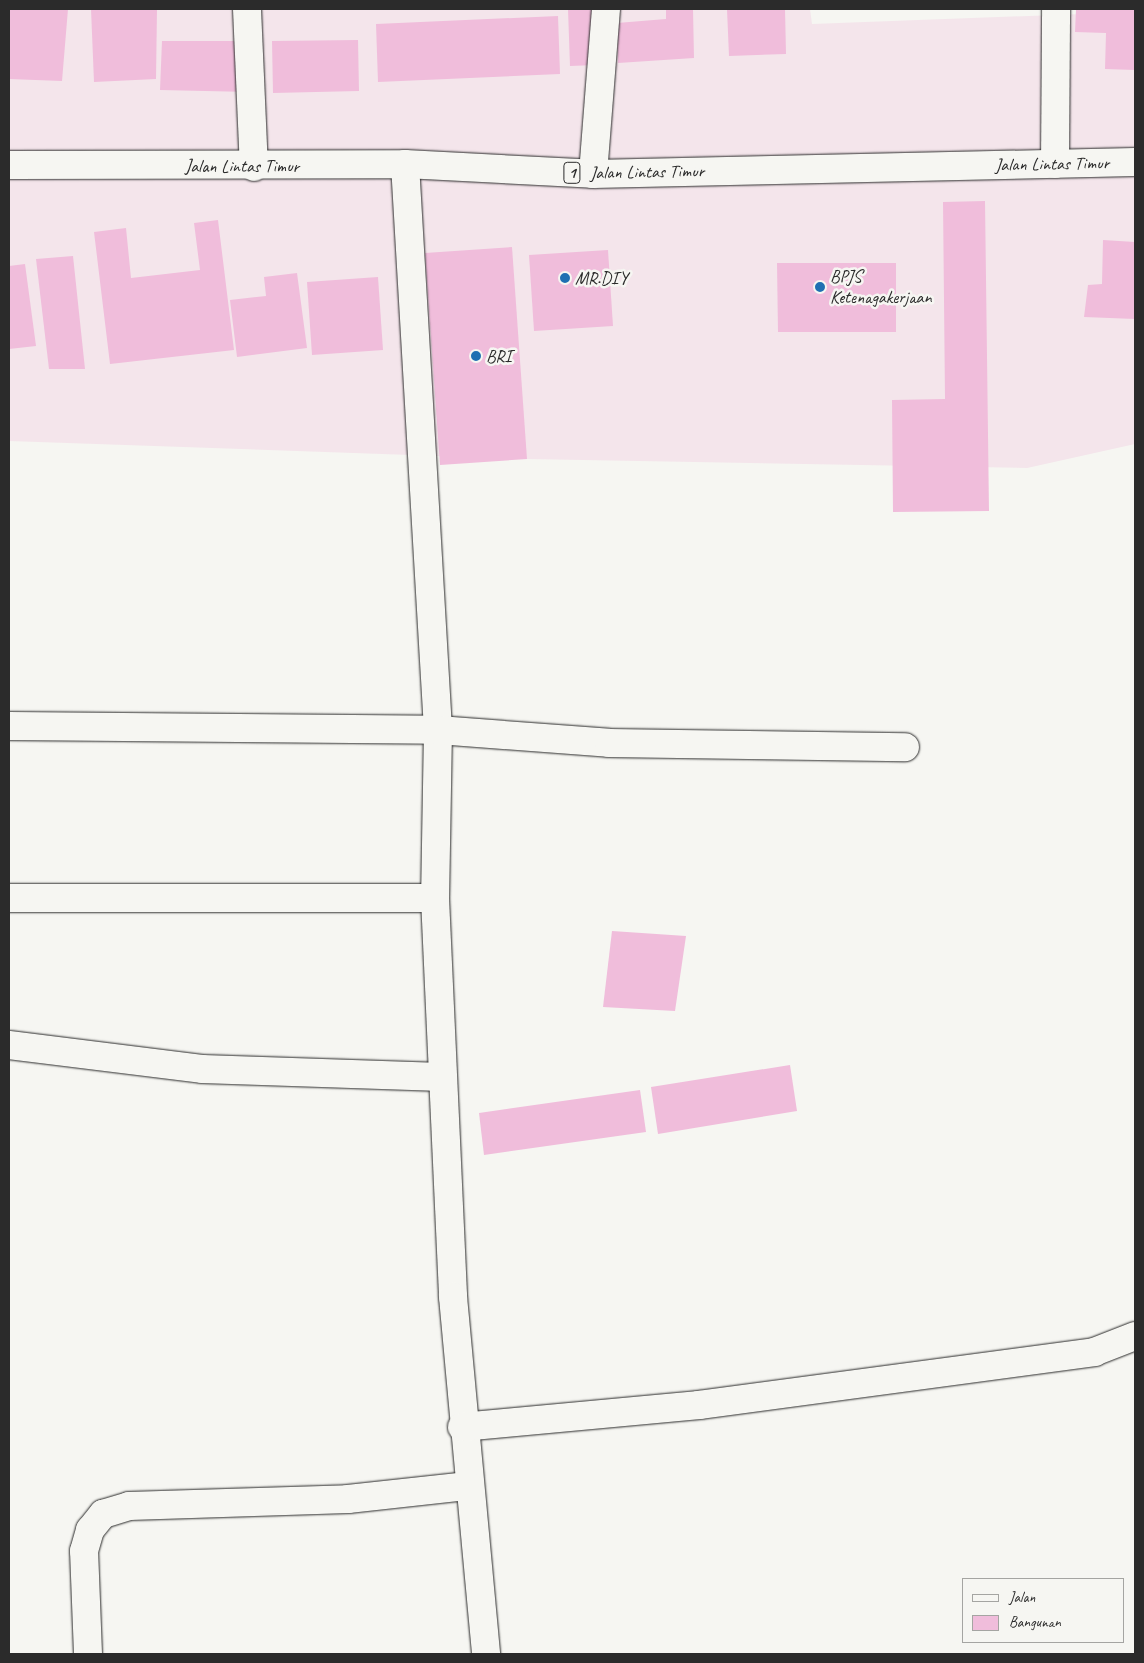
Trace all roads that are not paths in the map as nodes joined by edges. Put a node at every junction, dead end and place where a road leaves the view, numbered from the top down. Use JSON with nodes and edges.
{"nodes":[{"id":1,"x":247,"y":9,"type":"edge"},
{"id":2,"x":606,"y":9,"type":"edge"},
{"id":3,"x":1056,"y":9,"type":"edge"},
{"id":4,"x":1135,"y":162,"type":"edge"},
{"id":5,"x":405,"y":164,"type":"junction"},
{"id":6,"x":1055,"y":164,"type":"junction"},
{"id":7,"x":9,"y":165,"type":"edge"},
{"id":8,"x":254,"y":167,"type":"junction"},
{"id":9,"x":593,"y":174,"type":"junction"},
{"id":10,"x":9,"y":726,"type":"edge"},
{"id":11,"x":438,"y":730,"type":"junction"},
{"id":12,"x":905,"y":747,"type":"dead end"},
{"id":13,"x":9,"y":898,"type":"edge"},
{"id":14,"x":435,"y":898,"type":"junction"},
{"id":15,"x":9,"y":1045,"type":"edge"},
{"id":16,"x":442,"y":1077,"type":"junction"},
{"id":17,"x":1135,"y":1336,"type":"edge"},
{"id":18,"x":462,"y":1427,"type":"junction"},
{"id":19,"x":468,"y":1486,"type":"junction"},
{"id":20,"x":88,"y":1654,"type":"edge"},
{"id":21,"x":486,"y":1654,"type":"edge"}],
"edges":[{"from":1,"to":8,"type":"main road"},
{"from":2,"to":9,"type":"main road"},
{"from":3,"to":6,"type":"main road"},
{"from":4,"to":6,"type":"main road","name":"Jalan Lintas Timur","number":"1"},
{"from":5,"to":8,"type":"main road","name":"Jalan Lintas Timur","number":"1"},
{"from":5,"to":9,"type":"main road","name":"Jalan Lintas Timur","number":"1"},
{"from":5,"to":11,"type":"main road"},
{"from":6,"to":9,"type":"main road","name":"Jalan Lintas Timur","number":"1"},
{"from":7,"to":8,"type":"main road","name":"Jalan Lintas Timur","number":"1"},
{"from":10,"to":11,"type":"main road"},
{"from":11,"to":12,"type":"main road"},
{"from":11,"to":14,"type":"main road"},
{"from":13,"to":14,"type":"main road"},
{"from":14,"to":16,"type":"main road"},
{"from":15,"to":16,"type":"main road"},
{"from":16,"to":18,"type":"main road"},
{"from":17,"to":18,"type":"main road"},
{"from":18,"to":19,"type":"main road"},
{"from":19,"to":20,"type":"main road"},
{"from":19,"to":21,"type":"main road"}]}
